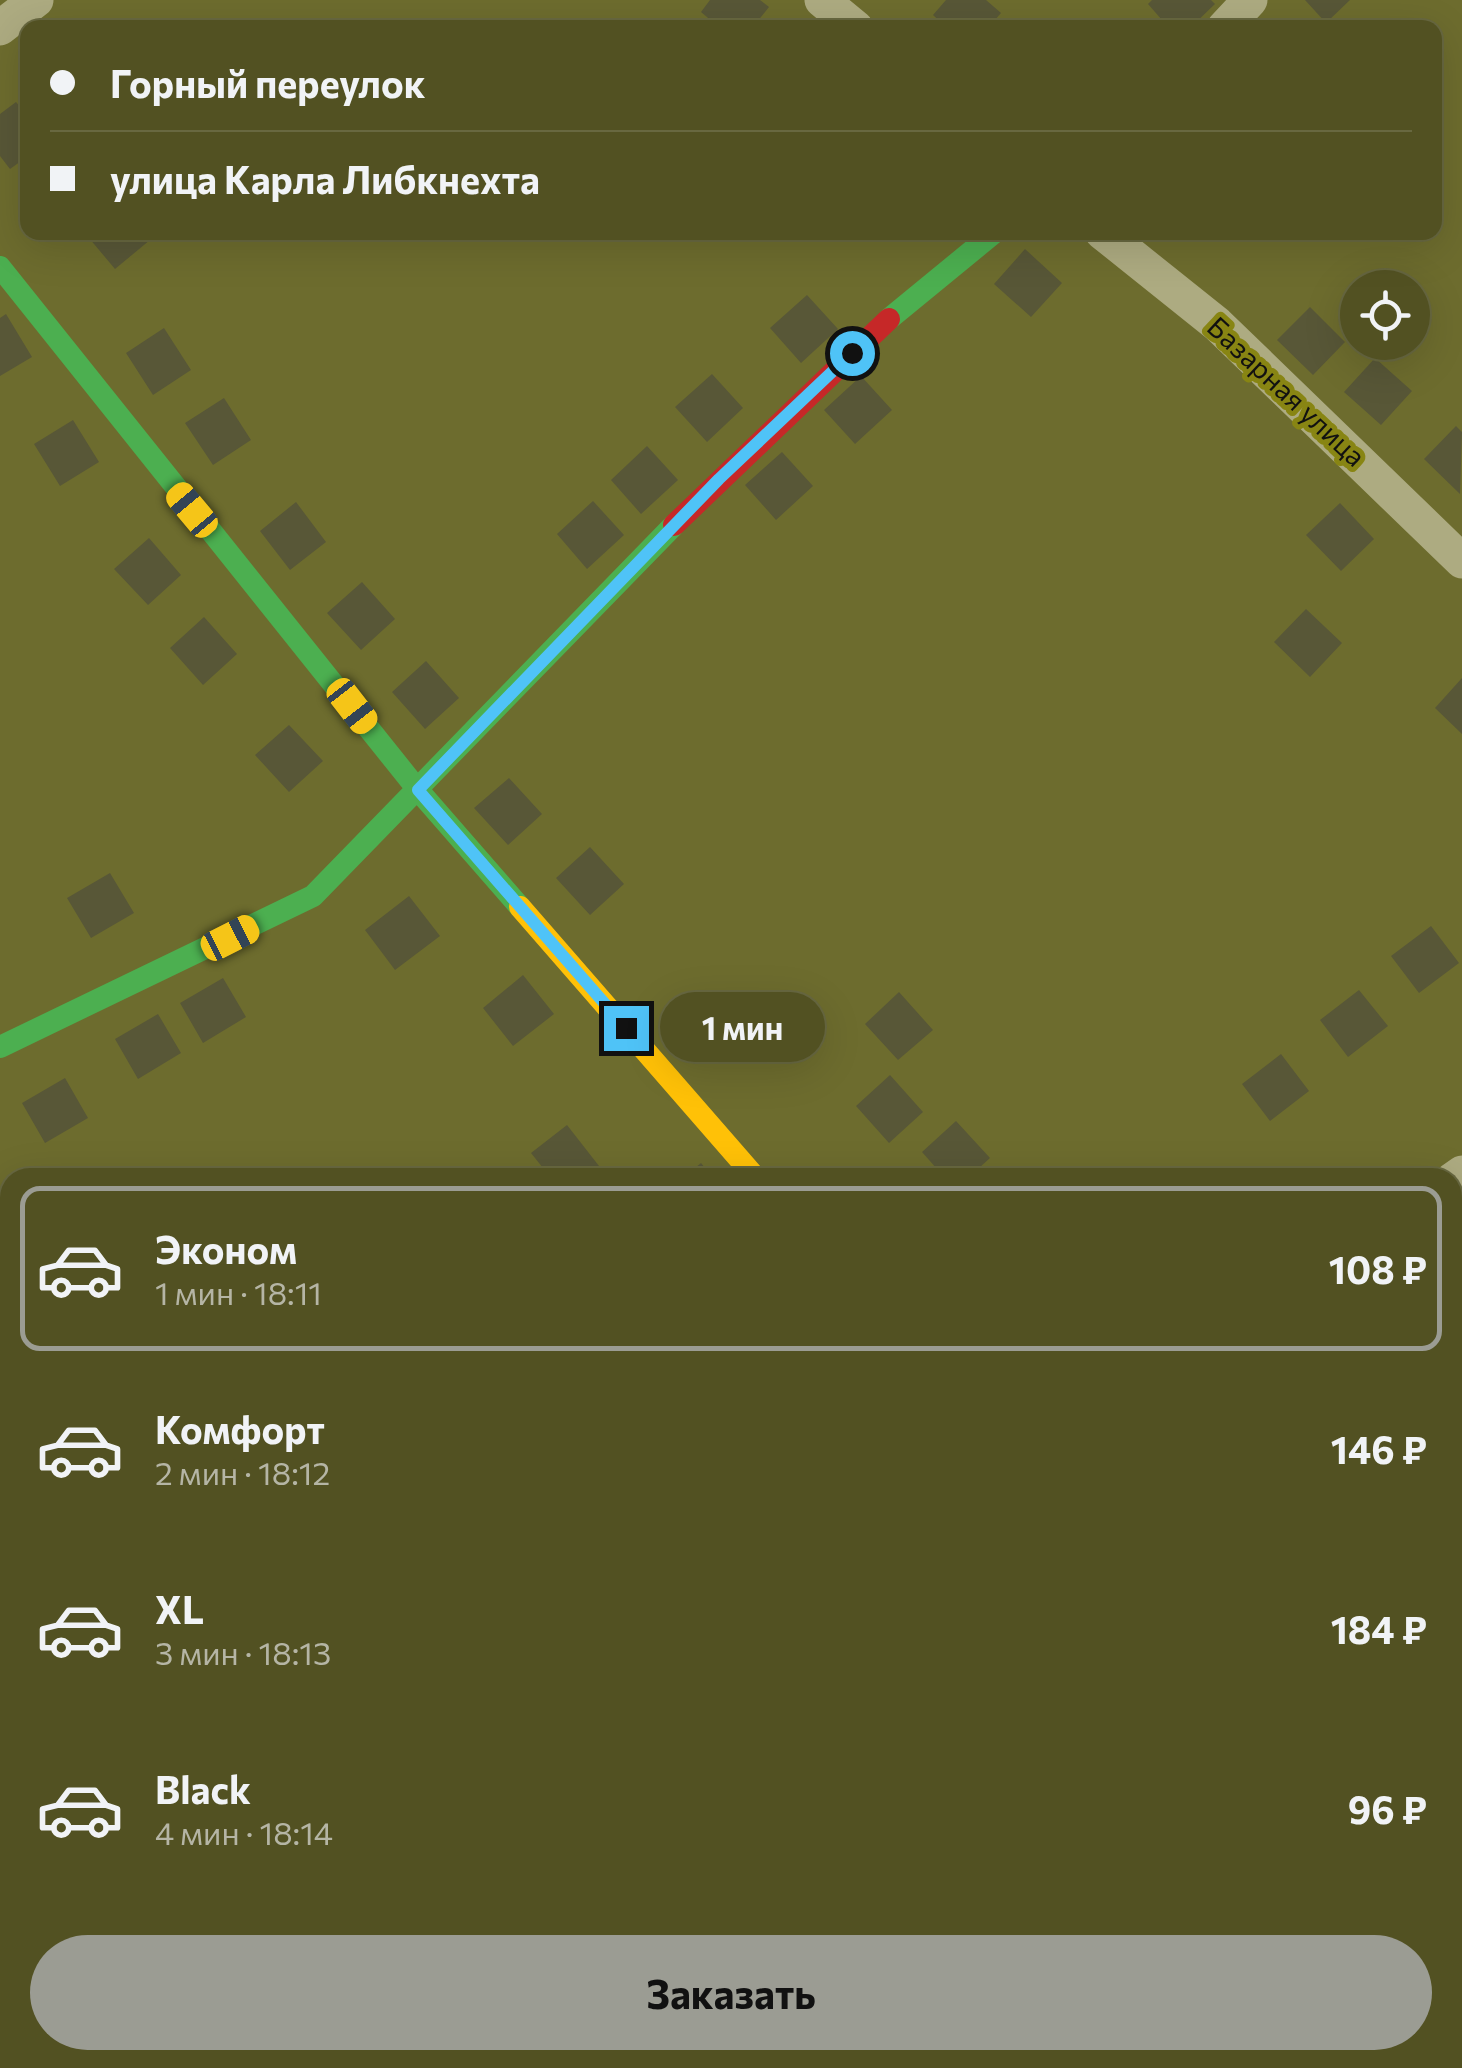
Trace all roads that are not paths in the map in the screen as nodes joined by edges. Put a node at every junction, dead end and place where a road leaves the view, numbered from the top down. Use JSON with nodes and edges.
{"nodes":[{"id":1,"x":36,"y":0,"type":"edge"},
{"id":2,"x":822,"y":0,"type":"edge"},
{"id":3,"x":1250,"y":0,"type":"edge"},
{"id":4,"x":846,"y":20,"type":"edge"},
{"id":5,"x":1231,"y":20,"type":"edge"},
{"id":6,"x":0,"y":28,"type":"edge"},
{"id":7,"x":985,"y":240,"type":"edge"},
{"id":8,"x":1112,"y":240,"type":"edge"},
{"id":9,"x":0,"y":267,"type":"edge"},
{"id":10,"x":1462,"y":561,"type":"edge"},
{"id":11,"x":418,"y":790,"type":"junction"},
{"id":12,"x":0,"y":1047,"type":"edge"},
{"id":13,"x":747,"y":1168,"type":"edge"}],
"edges":[{"from":1,"to":6,"type":"street"},
{"from":2,"to":4,"type":"street"},
{"from":3,"to":5,"type":"street"},
{"from":7,"to":11,"type":"street"},
{"from":8,"to":10,"type":"street","name":"Базарная улица"},
{"from":9,"to":11,"type":"street"},
{"from":11,"to":12,"type":"street"},
{"from":11,"to":13,"type":"street"}]}
